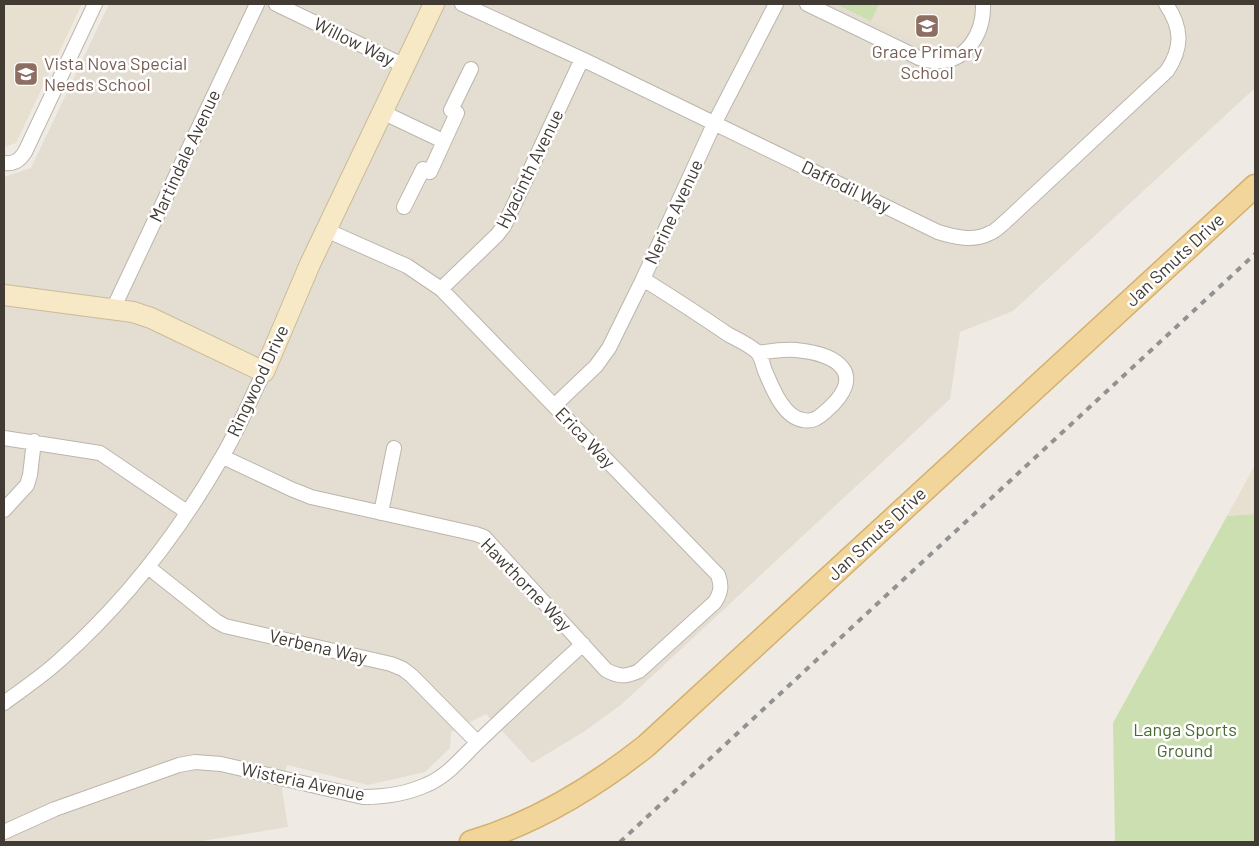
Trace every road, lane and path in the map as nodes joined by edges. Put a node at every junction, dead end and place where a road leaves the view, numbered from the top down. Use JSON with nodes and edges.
{"nodes":[{"id":1,"x":95,"y":4,"type":"edge"},
{"id":2,"x":257,"y":4,"type":"edge"},
{"id":3,"x":276,"y":4,"type":"edge"},
{"id":4,"x":434,"y":4,"type":"edge"},
{"id":5,"x":462,"y":4,"type":"edge"},
{"id":6,"x":776,"y":4,"type":"edge"},
{"id":7,"x":806,"y":4,"type":"edge"},
{"id":8,"x":983,"y":4,"type":"edge"},
{"id":9,"x":1166,"y":4,"type":"edge"},
{"id":10,"x":582,"y":59,"type":"junction"},
{"id":11,"x":405,"y":66,"type":"junction"},
{"id":12,"x":471,"y":69,"type":"dead end"},
{"id":13,"x":382,"y":112,"type":"junction"},
{"id":14,"x":714,"y":124,"type":"junction"},
{"id":15,"x":443,"y":141,"type":"junction"},
{"id":16,"x":4,"y":163,"type":"edge"},
{"id":17,"x":1255,"y":186,"type":"edge"},
{"id":18,"x":404,"y":207,"type":"dead end"},
{"id":19,"x":326,"y":230,"type":"junction"},
{"id":20,"x":643,"y":279,"type":"junction"},
{"id":21,"x":441,"y":289,"type":"junction"},
{"id":22,"x":4,"y":295,"type":"edge"},
{"id":23,"x":113,"y":309,"type":"junction"},
{"id":24,"x":758,"y":353,"type":"junction"},
{"id":25,"x":264,"y":372,"type":"junction"},
{"id":26,"x":554,"y":406,"type":"junction"},
{"id":27,"x":4,"y":438,"type":"edge"},
{"id":28,"x":34,"y":442,"type":"junction"},
{"id":29,"x":394,"y":448,"type":"dead end"},
{"id":30,"x":223,"y":456,"type":"junction"},
{"id":31,"x":4,"y":510,"type":"edge"},
{"id":32,"x":187,"y":512,"type":"junction"},
{"id":33,"x":381,"y":513,"type":"junction"},
{"id":34,"x":148,"y":567,"type":"junction"},
{"id":35,"x":583,"y":644,"type":"junction"},
{"id":36,"x":626,"y":677,"type":"joint"},
{"id":37,"x":4,"y":703,"type":"edge"},
{"id":38,"x":478,"y":742,"type":"junction"},
{"id":39,"x":5,"y":827,"type":"edge"},
{"id":40,"x":472,"y":842,"type":"edge"}],
"edges":[{"from":1,"to":16,"type":"street"},
{"from":2,"to":23,"type":"street","name":"Martindale Avenue"},
{"from":3,"to":11,"type":"street","name":"Willow Way"},
{"from":4,"to":11,"type":"street","name":"Ringwood Drive"},
{"from":5,"to":10,"type":"street","name":"Daffodil Way"},
{"from":6,"to":14,"type":"street","name":"Nerine Avenue"},
{"from":7,"to":8,"type":"street"},
{"from":9,"to":14,"type":"street","name":"Daffodil Way"},
{"from":10,"to":14,"type":"street","name":"Daffodil Way"},
{"from":10,"to":21,"type":"street","name":"Hyacinth Avenue"},
{"from":11,"to":13,"type":"street","name":"Ringwood Drive"},
{"from":12,"to":15,"type":"street"},
{"from":13,"to":15,"type":"street"},
{"from":13,"to":19,"type":"street","name":"Ringwood Drive"},
{"from":14,"to":20,"type":"street","name":"Nerine Avenue"},
{"from":15,"to":18,"type":"street"},
{"from":17,"to":40,"type":"main road","name":"Jan Smuts Drive"},
{"from":19,"to":21,"type":"street","name":"Erica Way"},
{"from":19,"to":25,"type":"street","name":"Ringwood Drive"},
{"from":20,"to":24,"type":"street"},
{"from":20,"to":26,"type":"street","name":"Nerine Avenue"},
{"from":21,"to":26,"type":"street","name":"Erica Way"},
{"from":22,"to":23,"type":"street"},
{"from":23,"to":25,"type":"street"},
{"from":24,"to":24,"type":"street"},
{"from":25,"to":30,"type":"street","name":"Ringwood Drive"},
{"from":26,"to":36,"type":"street","name":"Erica Way"},
{"from":27,"to":28,"type":"street"},
{"from":28,"to":31,"type":"street"},
{"from":28,"to":32,"type":"street"},
{"from":29,"to":33,"type":"street"},
{"from":30,"to":32,"type":"street","name":"Ringwood Drive"},
{"from":30,"to":33,"type":"street","name":"Hawthorne Way"},
{"from":32,"to":34,"type":"street","name":"Ringwood Drive"},
{"from":33,"to":35,"type":"street","name":"Hawthorne Way"},
{"from":34,"to":37,"type":"street","name":"Ringwood Drive"},
{"from":34,"to":38,"type":"street","name":"Verbena Way"},
{"from":35,"to":36,"type":"street","name":"Hawthorne Way"},
{"from":35,"to":38,"type":"street","name":"Wisteria Avenue"},
{"from":38,"to":39,"type":"street","name":"Wisteria Avenue"}]}
